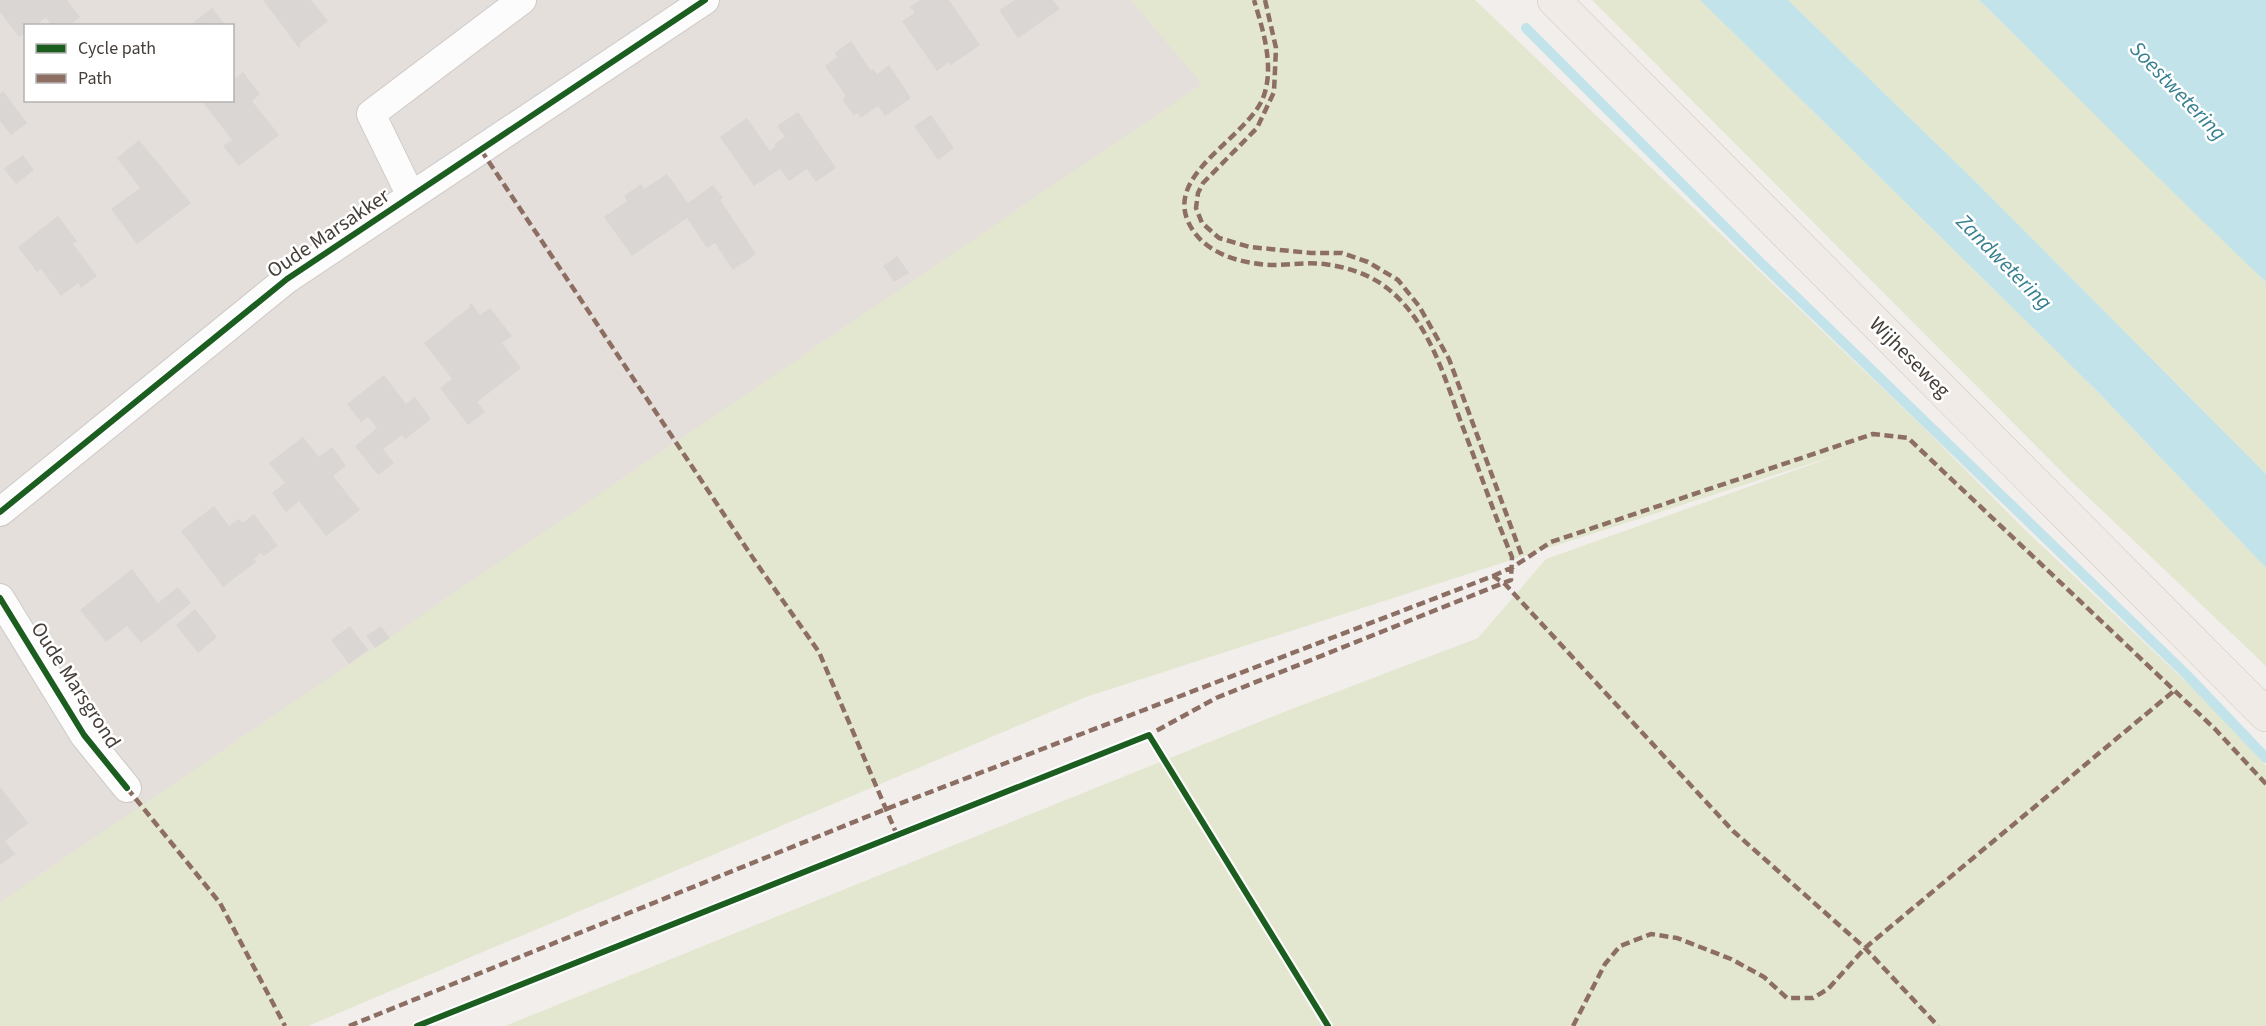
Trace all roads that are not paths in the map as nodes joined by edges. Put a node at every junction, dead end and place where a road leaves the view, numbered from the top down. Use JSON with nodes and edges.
{"nodes":[{"id":1,"x":522,"y":0,"type":"edge"},
{"id":2,"x":1554,"y":0,"type":"edge"},
{"id":3,"x":695,"y":3,"type":"edge"},
{"id":4,"x":411,"y":196,"type":"junction"},
{"id":5,"x":0,"y":512,"type":"edge"},
{"id":6,"x":0,"y":598,"type":"edge"},
{"id":7,"x":2266,"y":715,"type":"edge"},
{"id":8,"x":127,"y":788,"type":"dead end"}],
"edges":[{"from":1,"to":4,"type":"street","name":"Oude Marsakker"},
{"from":2,"to":7,"type":"main road","name":"Wijheseweg"},
{"from":3,"to":4,"type":"street","name":"Oude Marsakker"},
{"from":4,"to":5,"type":"street","name":"Oude Marsakker"},
{"from":6,"to":8,"type":"street","name":"Oude Marsgrond"}]}
